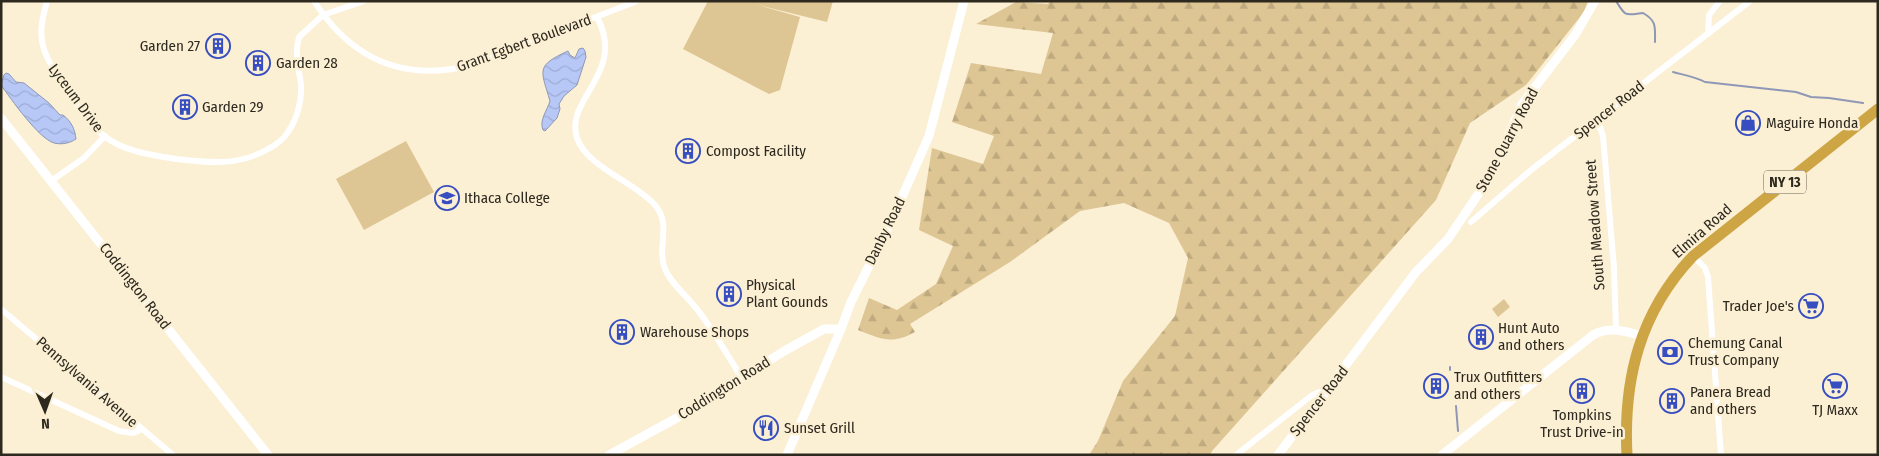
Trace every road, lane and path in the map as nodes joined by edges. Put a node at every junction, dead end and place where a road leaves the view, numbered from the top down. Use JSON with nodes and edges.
{"nodes":[{"id":1,"x":47,"y":1,"type":"edge"},
{"id":2,"x":314,"y":1,"type":"edge"},
{"id":3,"x":364,"y":1,"type":"edge"},
{"id":4,"x":637,"y":1,"type":"edge"},
{"id":5,"x":964,"y":1,"type":"edge"},
{"id":6,"x":1595,"y":1,"type":"edge"},
{"id":7,"x":1720,"y":1,"type":"edge"},
{"id":8,"x":1750,"y":1,"type":"edge"},
{"id":9,"x":323,"y":15,"type":"junction"},
{"id":10,"x":596,"y":17,"type":"junction"},
{"id":11,"x":1708,"y":34,"type":"junction"},
{"id":12,"x":1878,"y":109,"type":"edge"},
{"id":13,"x":1,"y":118,"type":"edge"},
{"id":14,"x":1597,"y":119,"type":"junction"},
{"id":15,"x":105,"y":136,"type":"junction"},
{"id":16,"x":51,"y":181,"type":"junction"},
{"id":17,"x":1471,"y":222,"type":"dead end"},
{"id":18,"x":1454,"y":231,"type":"joint"},
{"id":19,"x":1693,"y":256,"type":"junction"},
{"id":20,"x":1,"y":309,"type":"edge"},
{"id":21,"x":841,"y":329,"type":"junction"},
{"id":22,"x":1616,"y":329,"type":"junction"},
{"id":23,"x":1642,"y":336,"type":"junction"},
{"id":24,"x":1,"y":377,"type":"edge"},
{"id":25,"x":742,"y":378,"type":"junction"},
{"id":26,"x":1325,"y":393,"type":"junction"},
{"id":27,"x":142,"y":429,"type":"junction"},
{"id":28,"x":173,"y":455,"type":"edge"},
{"id":29,"x":268,"y":455,"type":"edge"},
{"id":30,"x":608,"y":455,"type":"edge"},
{"id":31,"x":787,"y":455,"type":"edge"},
{"id":32,"x":1236,"y":455,"type":"edge"},
{"id":33,"x":1278,"y":455,"type":"edge"},
{"id":34,"x":1442,"y":455,"type":"edge"},
{"id":35,"x":1627,"y":455,"type":"edge"},
{"id":36,"x":1720,"y":455,"type":"edge"}],
"edges":[{"from":1,"to":15,"type":"street","name":"Lyceum Drive"},
{"from":2,"to":9,"type":"street","name":"Grant Egbert Boulevard"},
{"from":3,"to":9,"type":"street"},
{"from":4,"to":10,"type":"street","name":"Grant Egbert Boulevard"},
{"from":5,"to":21,"type":"street","name":"Danby Road"},
{"from":6,"to":18,"type":"street","name":"Stone Quarry Road"},
{"from":7,"to":11,"type":"street"},
{"from":8,"to":11,"type":"street","name":"Spencer Road"},
{"from":9,"to":10,"type":"street","name":"Grant Egbert Boulevard"},
{"from":9,"to":15,"type":"street"},
{"from":10,"to":25,"type":"street"},
{"from":11,"to":14,"type":"street","name":"Spencer Road"},
{"from":12,"to":19,"type":"highway","name":"Elmira Road","number":"NY 13"},
{"from":13,"to":16,"type":"street","name":"Coddington Road"},
{"from":14,"to":17,"type":"street","name":"Spencer Road"},
{"from":14,"to":22,"type":"street","name":"South Meadow Street"},
{"from":15,"to":16,"type":"street"},
{"from":16,"to":29,"type":"street","name":"Coddington Road"},
{"from":18,"to":26,"type":"street","name":"Spencer Road"},
{"from":19,"to":23,"type":"highway","name":"Elmira Road","number":"NY 13"},
{"from":19,"to":36,"type":"street"},
{"from":20,"to":27,"type":"street","name":"Pennsylvania Avenue"},
{"from":21,"to":25,"type":"street","name":"Coddington Road"},
{"from":21,"to":31,"type":"street","name":"Danby Road"},
{"from":22,"to":23,"type":"street"},
{"from":22,"to":34,"type":"street"},
{"from":23,"to":35,"type":"highway","number":"NY 13"},
{"from":24,"to":27,"type":"street"},
{"from":25,"to":30,"type":"street","name":"Coddington Road"},
{"from":26,"to":32,"type":"street"},
{"from":26,"to":33,"type":"street","name":"Spencer Road"},
{"from":27,"to":28,"type":"street","name":"Pennsylvania Avenue"}]}
